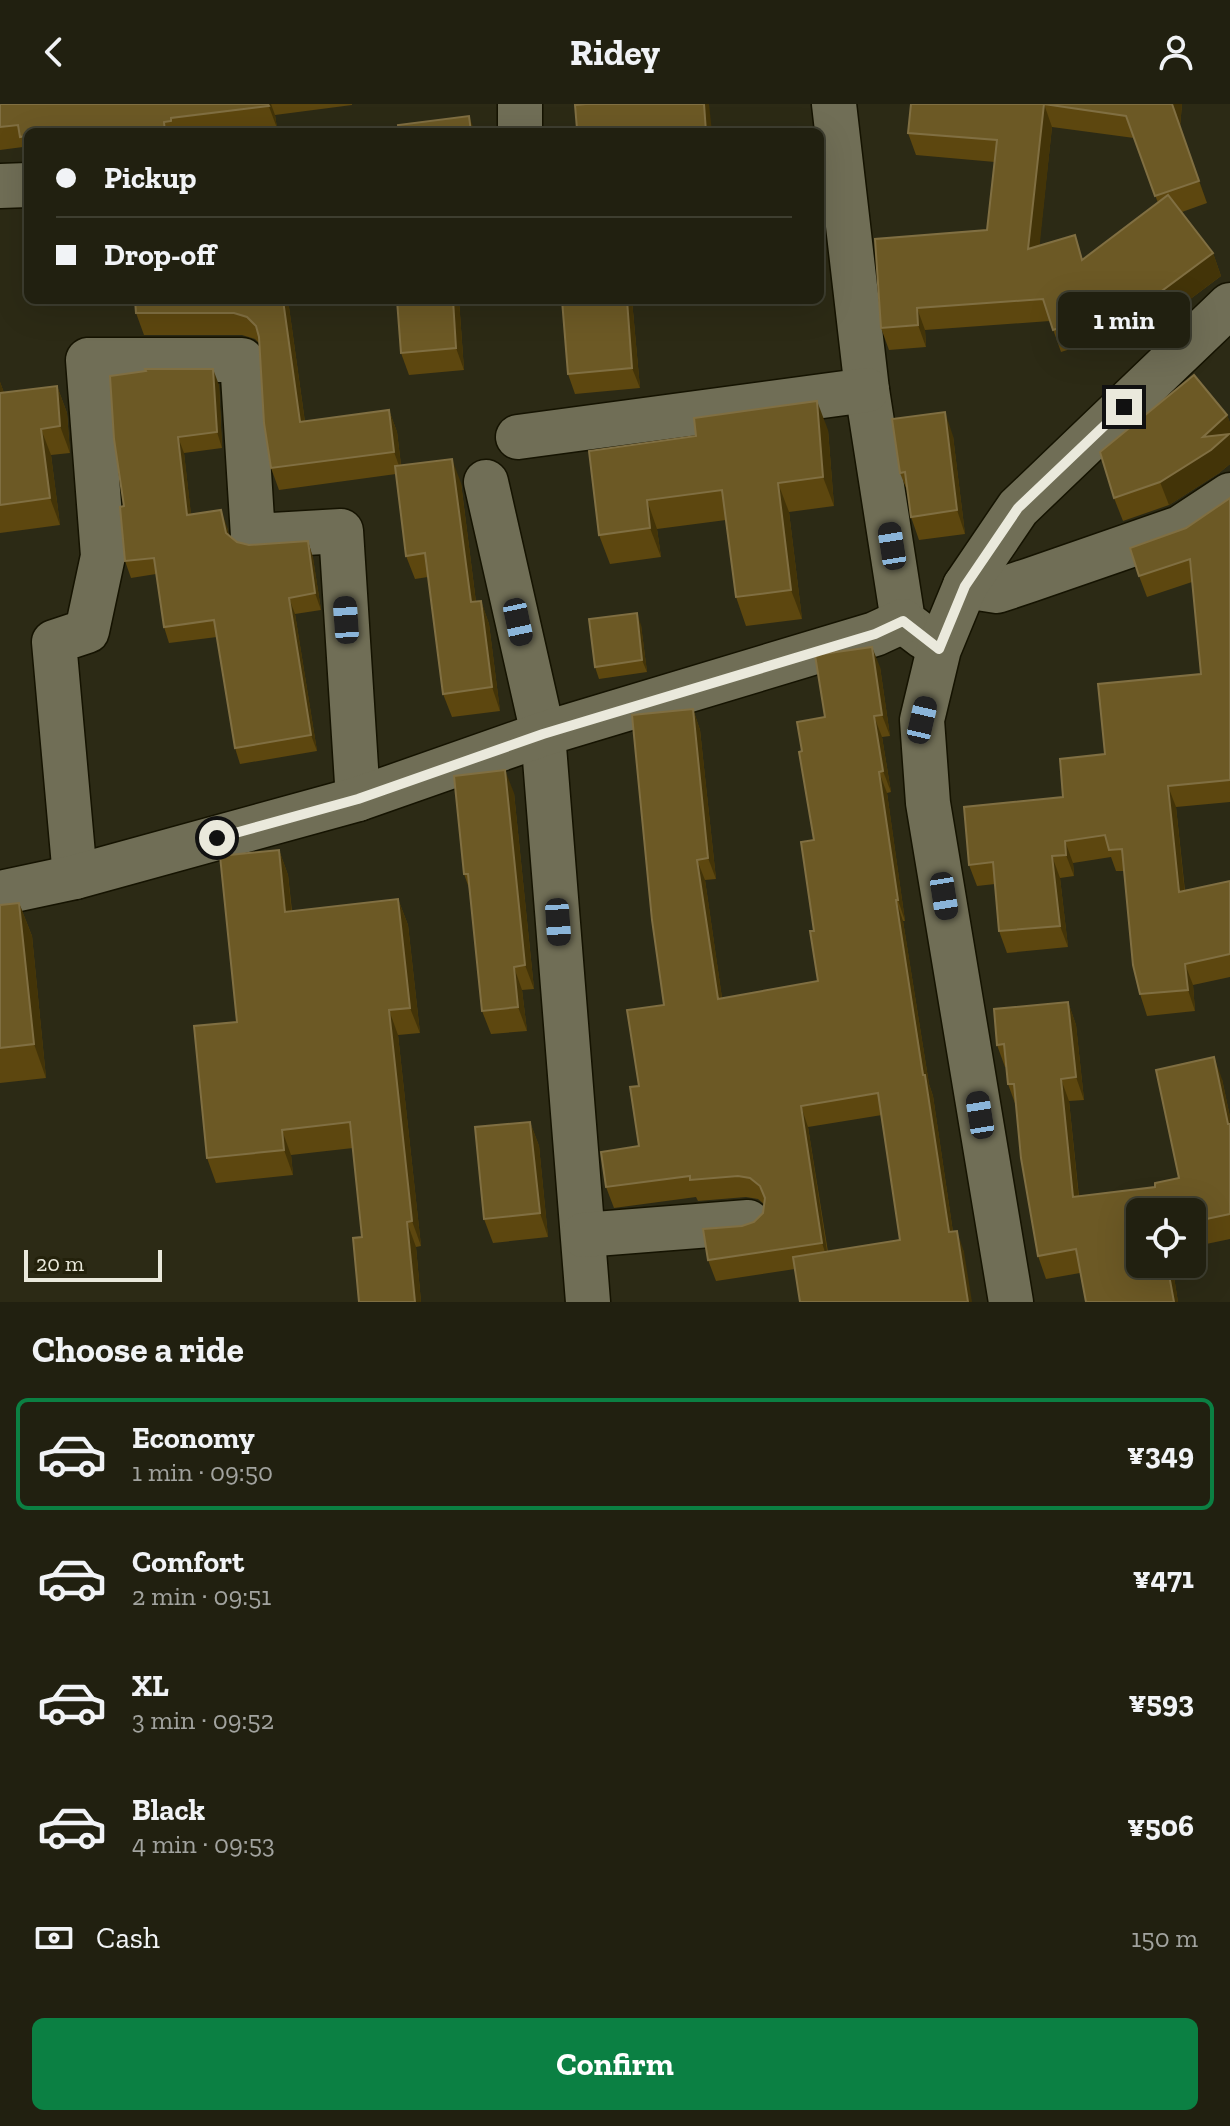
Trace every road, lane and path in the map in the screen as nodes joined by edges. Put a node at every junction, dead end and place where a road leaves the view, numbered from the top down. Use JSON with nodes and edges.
{"nodes":[{"id":1,"x":520,"y":104,"type":"edge"},
{"id":2,"x":834,"y":104,"type":"edge"},
{"id":3,"x":520,"y":128,"type":"edge"},
{"id":4,"x":24,"y":185,"type":"edge"},
{"id":5,"x":0,"y":186,"type":"edge"},
{"id":6,"x":1230,"y":305,"type":"edge"},
{"id":7,"x":867,"y":390,"type":"junction"},
{"id":8,"x":518,"y":437,"type":"dead end"},
{"id":9,"x":486,"y":482,"type":"dead end"},
{"id":10,"x":1230,"y":495,"type":"edge"},
{"id":11,"x":965,"y":586,"type":"junction"},
{"id":12,"x":903,"y":621,"type":"junction"},
{"id":13,"x":939,"y":649,"type":"junction"},
{"id":14,"x":543,"y":734,"type":"junction"},
{"id":15,"x":358,"y":799,"type":"junction"},
{"id":16,"x":75,"y":877,"type":"junction"},
{"id":17,"x":0,"y":893,"type":"edge"},
{"id":18,"x":748,"y":1222,"type":"edge"},
{"id":19,"x":583,"y":1235,"type":"junction"},
{"id":20,"x":588,"y":1302,"type":"edge"},
{"id":21,"x":1011,"y":1302,"type":"edge"}],
"edges":[{"from":1,"to":3,"type":"street"},
{"from":2,"to":7,"type":"street"},
{"from":4,"to":5,"type":"street"},
{"from":6,"to":11,"type":"street"},
{"from":7,"to":8,"type":"street"},
{"from":7,"to":12,"type":"street"},
{"from":9,"to":14,"type":"street"},
{"from":10,"to":11,"type":"street"},
{"from":11,"to":13,"type":"street"},
{"from":12,"to":13,"type":"street"},
{"from":12,"to":14,"type":"street"},
{"from":13,"to":21,"type":"street"},
{"from":14,"to":15,"type":"street"},
{"from":14,"to":19,"type":"street"},
{"from":15,"to":16,"type":"street"},
{"from":15,"to":16,"type":"street"},
{"from":16,"to":17,"type":"street"},
{"from":18,"to":19,"type":"street"},
{"from":19,"to":20,"type":"street"}]}
